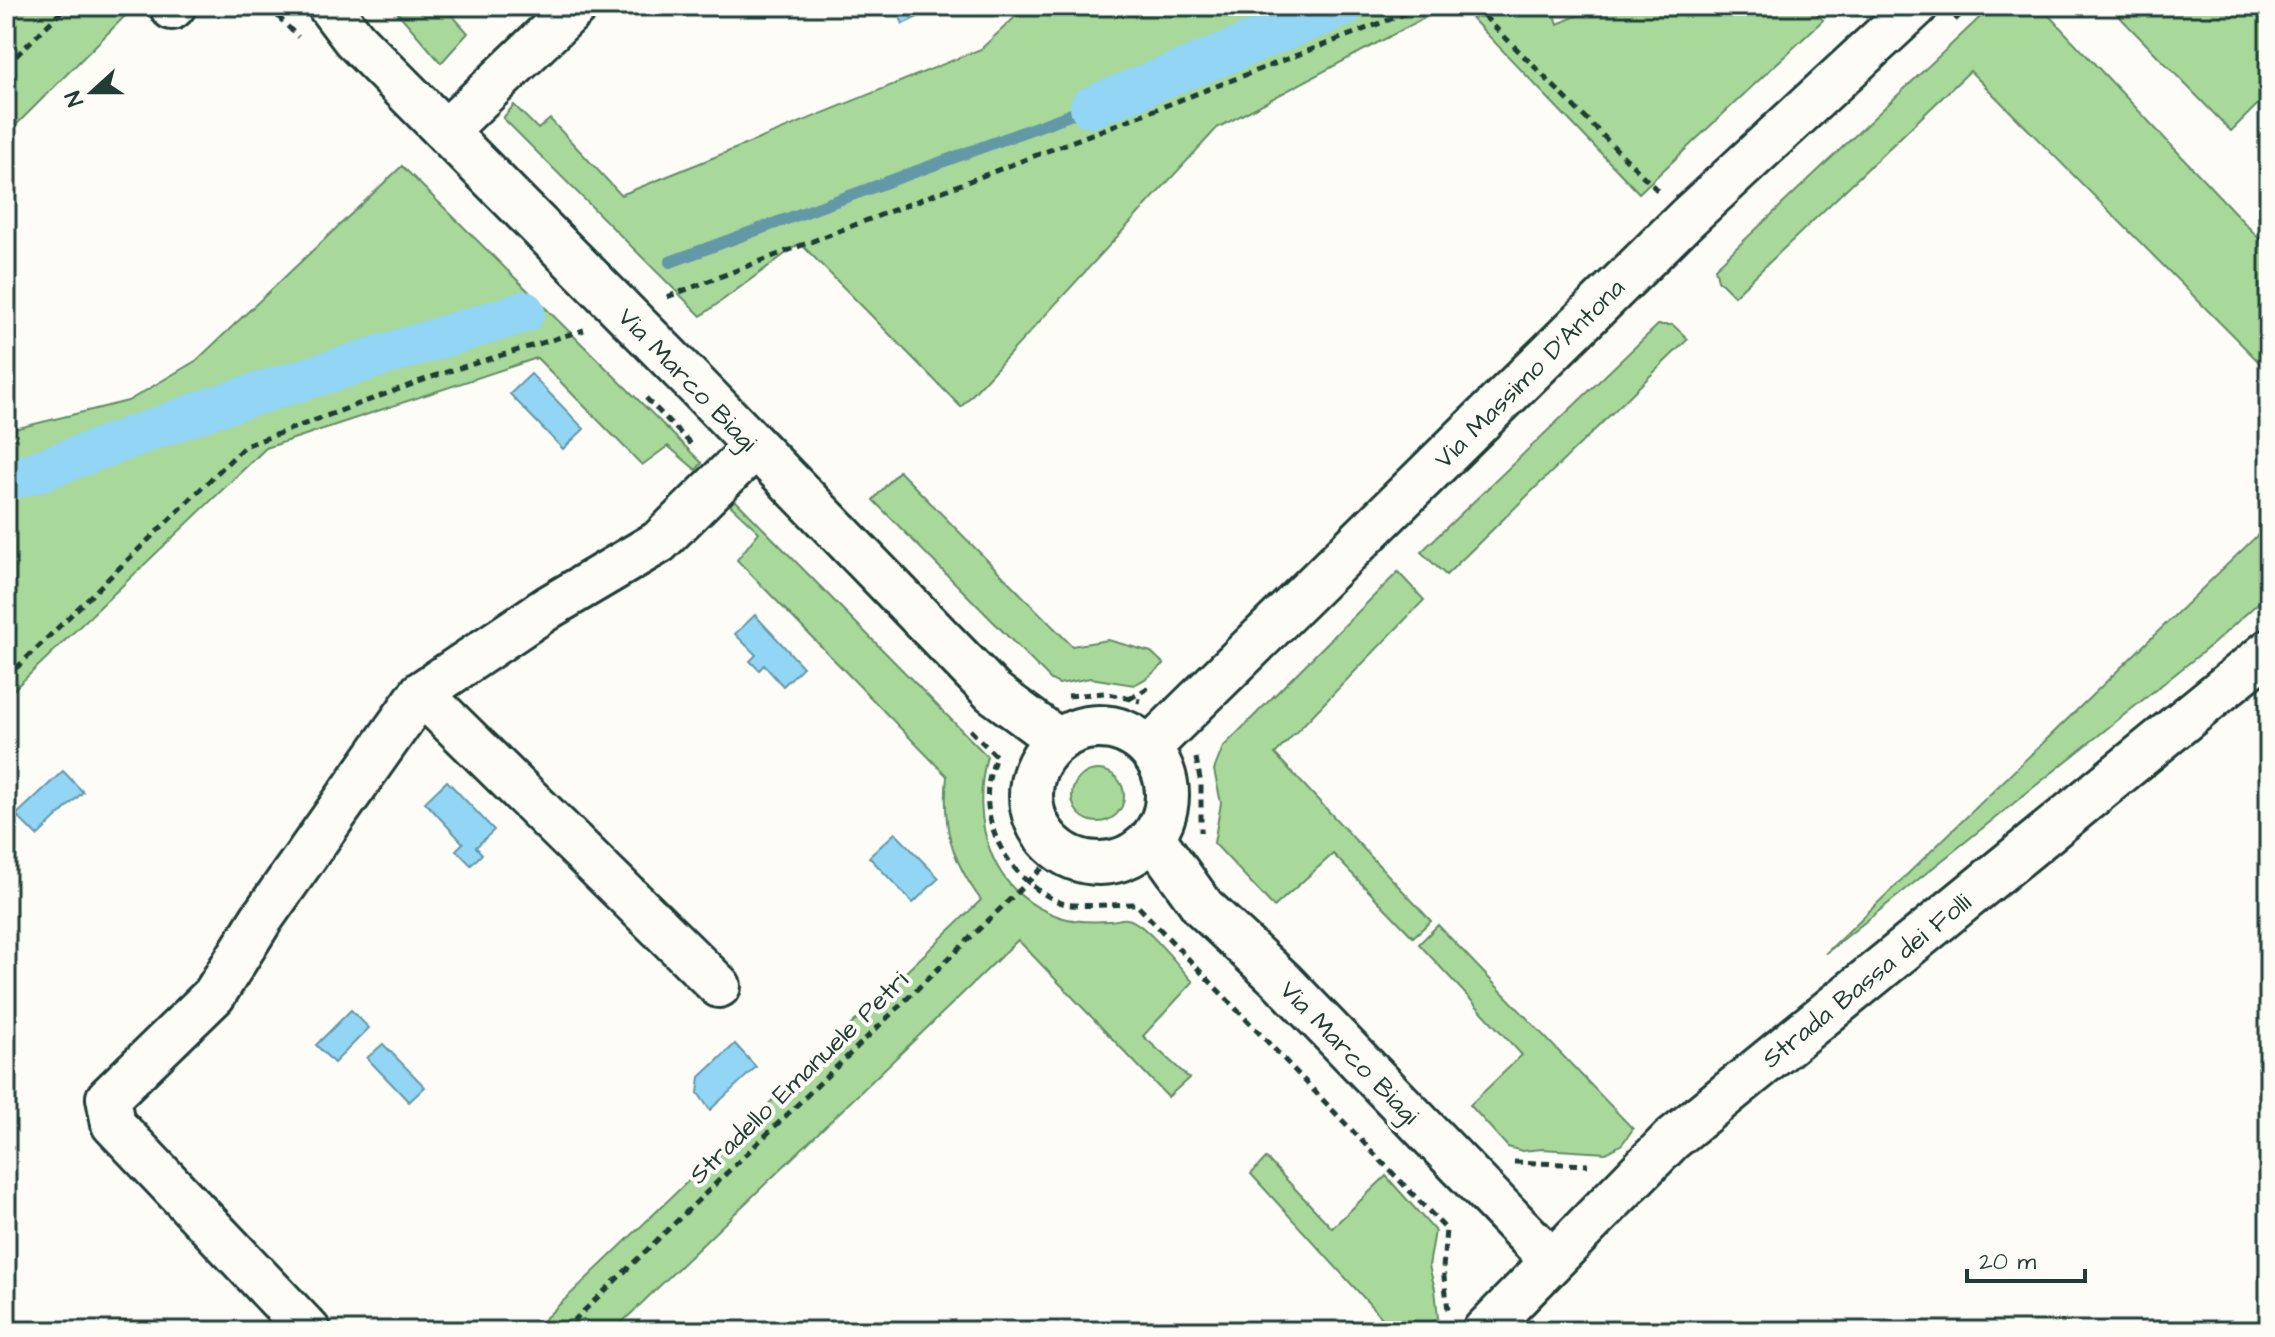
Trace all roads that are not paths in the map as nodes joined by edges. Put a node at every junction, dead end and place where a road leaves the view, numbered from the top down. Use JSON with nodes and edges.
{"nodes":[{"id":1,"x":329,"y":6,"type":"edge"},
{"id":2,"x":576,"y":6,"type":"edge"},
{"id":3,"x":1916,"y":6,"type":"edge"},
{"id":4,"x":446,"y":131,"type":"junction"},
{"id":5,"x":755,"y":447,"type":"junction"},
{"id":6,"x":2269,"y":651,"type":"edge"},
{"id":7,"x":421,"y":693,"type":"junction"},
{"id":8,"x":1058,"y":740,"type":"junction"},
{"id":9,"x":1156,"y":741,"type":"junction"},
{"id":10,"x":1153,"y":837,"type":"junction"},
{"id":11,"x":719,"y":986,"type":"dead end"},
{"id":12,"x":1552,"y":1261,"type":"junction"},
{"id":13,"x":1465,"y":1324,"type":"edge"},
{"id":14,"x":309,"y":1331,"type":"edge"}],
"edges":[{"from":1,"to":4,"type":"street","name":"Via Marco Biagi"},
{"from":2,"to":4,"type":"street"},
{"from":3,"to":9,"type":"street","name":"Via Massimo D'Antona"},
{"from":4,"to":5,"type":"street","name":"Via Marco Biagi"},
{"from":5,"to":7,"type":"street"},
{"from":5,"to":8,"type":"street","name":"Via Marco Biagi"},
{"from":6,"to":12,"type":"street","name":"Strada Bassa dei Folli"},
{"from":7,"to":11,"type":"street"},
{"from":7,"to":14,"type":"street"},
{"from":8,"to":9,"type":"street"},
{"from":8,"to":10,"type":"street"},
{"from":9,"to":10,"type":"street"},
{"from":10,"to":12,"type":"street","name":"Via Marco Biagi"},
{"from":12,"to":13,"type":"street","name":"Strada Bassa dei Folli"}]}
